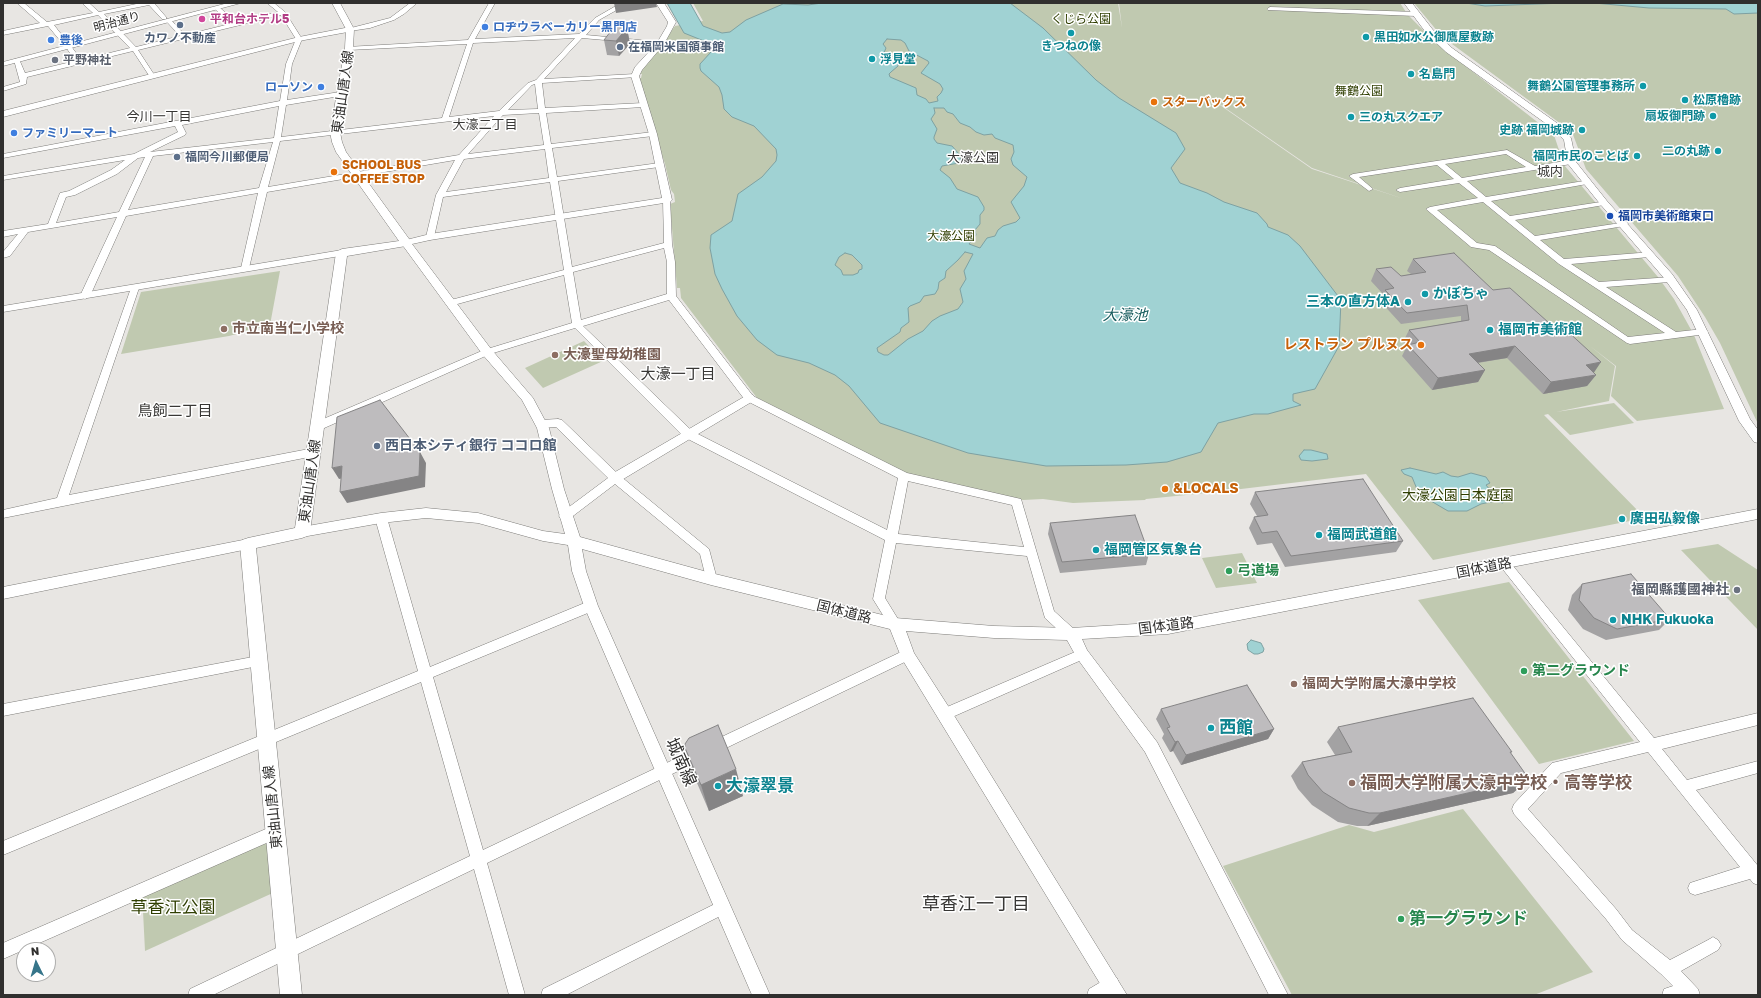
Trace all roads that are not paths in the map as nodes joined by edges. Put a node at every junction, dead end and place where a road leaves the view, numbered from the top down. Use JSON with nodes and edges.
{"nodes":[{"id":1,"x":20,"y":3,"type":"edge"},
{"id":2,"x":85,"y":3,"type":"edge"},
{"id":3,"x":149,"y":3,"type":"edge"},
{"id":4,"x":236,"y":3,"type":"edge"},
{"id":5,"x":270,"y":3,"type":"edge"},
{"id":6,"x":336,"y":3,"type":"edge"},
{"id":7,"x":414,"y":3,"type":"edge"},
{"id":8,"x":492,"y":3,"type":"edge"},
{"id":9,"x":626,"y":3,"type":"edge"},
{"id":10,"x":660,"y":3,"type":"edge"},
{"id":11,"x":1408,"y":3,"type":"edge"},
{"id":12,"x":214,"y":5,"type":"edge"},
{"id":13,"x":1270,"y":9,"type":"dead end"},
{"id":14,"x":283,"y":13,"type":"junction"},
{"id":15,"x":100,"y":14,"type":"junction"},
{"id":16,"x":1416,"y":14,"type":"junction"},
{"id":17,"x":166,"y":19,"type":"junction"},
{"id":18,"x":50,"y":24,"type":"junction"},
{"id":19,"x":235,"y":25,"type":"junction"},
{"id":20,"x":350,"y":29,"type":"junction"},
{"id":21,"x":117,"y":32,"type":"junction"},
{"id":22,"x":3,"y":33,"type":"edge"},
{"id":23,"x":580,"y":36,"type":"junction"},
{"id":24,"x":184,"y":37,"type":"junction"},
{"id":25,"x":299,"y":39,"type":"junction"},
{"id":26,"x":471,"y":41,"type":"junction"},
{"id":27,"x":660,"y":44,"type":"junction"},
{"id":28,"x":67,"y":45,"type":"junction"},
{"id":29,"x":349,"y":48,"type":"junction"},
{"id":30,"x":135,"y":50,"type":"junction"},
{"id":31,"x":3,"y":59,"type":"edge"},
{"id":32,"x":17,"y":60,"type":"junction"},
{"id":33,"x":78,"y":63,"type":"junction"},
{"id":34,"x":3,"y":64,"type":"edge"},
{"id":35,"x":23,"y":76,"type":"junction"},
{"id":36,"x":152,"y":76,"type":"junction"},
{"id":37,"x":635,"y":76,"type":"junction"},
{"id":38,"x":538,"y":81,"type":"junction"},
{"id":39,"x":3,"y":89,"type":"edge"},
{"id":40,"x":340,"y":94,"type":"junction"},
{"id":41,"x":282,"y":104,"type":"junction"},
{"id":42,"x":643,"y":104,"type":"junction"},
{"id":43,"x":542,"y":110,"type":"junction"},
{"id":44,"x":501,"y":113,"type":"junction"},
{"id":45,"x":3,"y":114,"type":"edge"},
{"id":46,"x":445,"y":119,"type":"junction"},
{"id":47,"x":178,"y":124,"type":"junction"},
{"id":48,"x":335,"y":132,"type":"junction"},
{"id":49,"x":653,"y":134,"type":"junction"},
{"id":50,"x":277,"y":140,"type":"junction"},
{"id":51,"x":548,"y":147,"type":"junction"},
{"id":52,"x":150,"y":154,"type":"junction"},
{"id":53,"x":3,"y":156,"type":"edge"},
{"id":54,"x":136,"y":156,"type":"junction"},
{"id":55,"x":461,"y":157,"type":"junction"},
{"id":56,"x":1572,"y":162,"type":"junction"},
{"id":57,"x":1439,"y":163,"type":"junction"},
{"id":58,"x":659,"y":165,"type":"junction"},
{"id":59,"x":1533,"y":168,"type":"junction"},
{"id":60,"x":358,"y":174,"type":"junction"},
{"id":61,"x":3,"y":178,"type":"edge"},
{"id":62,"x":553,"y":180,"type":"junction"},
{"id":63,"x":1461,"y":180,"type":"junction"},
{"id":64,"x":1587,"y":182,"type":"junction"},
{"id":65,"x":1369,"y":189,"type":"dead end"},
{"id":66,"x":263,"y":190,"type":"junction"},
{"id":67,"x":1400,"y":190,"type":"dead end"},
{"id":68,"x":440,"y":195,"type":"junction"},
{"id":69,"x":1484,"y":199,"type":"junction"},
{"id":70,"x":667,"y":200,"type":"junction"},
{"id":71,"x":1604,"y":203,"type":"junction"},
{"id":72,"x":124,"y":214,"type":"junction"},
{"id":73,"x":560,"y":217,"type":"junction"},
{"id":74,"x":1509,"y":219,"type":"junction"},
{"id":75,"x":1624,"y":224,"type":"junction"},
{"id":76,"x":51,"y":226,"type":"junction"},
{"id":77,"x":25,"y":230,"type":"junction"},
{"id":78,"x":3,"y":234,"type":"edge"},
{"id":79,"x":430,"y":237,"type":"junction"},
{"id":80,"x":1533,"y":239,"type":"junction"},
{"id":81,"x":406,"y":243,"type":"junction"},
{"id":82,"x":668,"y":244,"type":"junction"},
{"id":83,"x":342,"y":253,"type":"junction"},
{"id":84,"x":1649,"y":254,"type":"junction"},
{"id":85,"x":3,"y":255,"type":"edge"},
{"id":86,"x":1562,"y":262,"type":"junction"},
{"id":87,"x":245,"y":268,"type":"junction"},
{"id":88,"x":568,"y":272,"type":"junction"},
{"id":89,"x":1669,"y":278,"type":"junction"},
{"id":90,"x":1597,"y":285,"type":"junction"},
{"id":91,"x":135,"y":288,"type":"junction"},
{"id":92,"x":85,"y":296,"type":"junction"},
{"id":93,"x":671,"y":296,"type":"junction"},
{"id":94,"x":450,"y":303,"type":"junction"},
{"id":95,"x":3,"y":309,"type":"edge"},
{"id":96,"x":577,"y":325,"type":"junction"},
{"id":97,"x":1703,"y":332,"type":"junction"},
{"id":98,"x":1674,"y":335,"type":"junction"},
{"id":99,"x":487,"y":352,"type":"junction"},
{"id":100,"x":749,"y":398,"type":"junction"},
{"id":101,"x":541,"y":424,"type":"junction"},
{"id":102,"x":318,"y":426,"type":"junction"},
{"id":103,"x":688,"y":434,"type":"junction"},
{"id":104,"x":1758,"y":439,"type":"edge"},
{"id":105,"x":314,"y":452,"type":"junction"},
{"id":106,"x":904,"y":476,"type":"junction"},
{"id":107,"x":615,"y":478,"type":"junction"},
{"id":108,"x":62,"y":501,"type":"junction"},
{"id":109,"x":3,"y":514,"type":"edge"},
{"id":110,"x":1758,"y":514,"type":"edge"},
{"id":111,"x":565,"y":516,"type":"junction"},
{"id":112,"x":381,"y":518,"type":"junction"},
{"id":113,"x":302,"y":532,"type":"junction"},
{"id":114,"x":892,"y":538,"type":"junction"},
{"id":115,"x":574,"y":541,"type":"junction"},
{"id":116,"x":248,"y":544,"type":"junction"},
{"id":117,"x":1032,"y":552,"type":"junction"},
{"id":118,"x":1505,"y":564,"type":"junction"},
{"id":119,"x":711,"y":579,"type":"junction"},
{"id":120,"x":3,"y":593,"type":"edge"},
{"id":121,"x":591,"y":606,"type":"junction"},
{"id":122,"x":895,"y":624,"type":"junction"},
{"id":123,"x":1071,"y":634,"type":"junction"},
{"id":124,"x":1082,"y":654,"type":"junction"},
{"id":125,"x":907,"y":655,"type":"junction"},
{"id":126,"x":258,"y":661,"type":"junction"},
{"id":127,"x":424,"y":674,"type":"junction"},
{"id":128,"x":3,"y":710,"type":"edge"},
{"id":129,"x":945,"y":714,"type":"junction"},
{"id":130,"x":1758,"y":719,"type":"edge"},
{"id":131,"x":266,"y":739,"type":"junction"},
{"id":132,"x":1649,"y":744,"type":"junction"},
{"id":133,"x":1758,"y":767,"type":"edge"},
{"id":134,"x":664,"y":771,"type":"junction"},
{"id":135,"x":1684,"y":787,"type":"junction"},
{"id":136,"x":275,"y":832,"type":"junction"},
{"id":137,"x":3,"y":848,"type":"edge"},
{"id":138,"x":477,"y":860,"type":"junction"},
{"id":139,"x":1755,"y":875,"type":"edge"},
{"id":140,"x":1695,"y":888,"type":"dead end"},
{"id":141,"x":723,"y":907,"type":"junction"},
{"id":142,"x":1713,"y":945,"type":"dead end"},
{"id":143,"x":3,"y":951,"type":"edge"},
{"id":144,"x":287,"y":952,"type":"junction"},
{"id":145,"x":1668,"y":969,"type":"junction"},
{"id":146,"x":1114,"y":990,"type":"edge"},
{"id":147,"x":1689,"y":991,"type":"edge"},
{"id":148,"x":196,"y":995,"type":"edge"},
{"id":149,"x":291,"y":995,"type":"edge"},
{"id":150,"x":517,"y":995,"type":"edge"},
{"id":151,"x":549,"y":995,"type":"edge"},
{"id":152,"x":762,"y":995,"type":"edge"},
{"id":153,"x":1095,"y":995,"type":"edge"},
{"id":154,"x":1278,"y":995,"type":"edge"},
{"id":155,"x":1670,"y":995,"type":"edge"}],
"edges":[{"from":1,"to":18,"type":"street"},
{"from":2,"to":15,"type":"street"},
{"from":3,"to":15,"type":"street"},
{"from":3,"to":17,"type":"street"},
{"from":4,"to":12,"type":"street","name":"明治通り"},
{"from":5,"to":14,"type":"street"},
{"from":6,"to":20,"type":"main road"},
{"from":7,"to":20,"type":"street"},
{"from":8,"to":26,"type":"street"},
{"from":9,"to":23,"type":"street"},
{"from":10,"to":27,"type":"street"},
{"from":11,"to":16,"type":"street"},
{"from":12,"to":17,"type":"street","name":"明治通り"},
{"from":12,"to":19,"type":"street"},
{"from":13,"to":16,"type":"street"},
{"from":14,"to":19,"type":"street"},
{"from":14,"to":25,"type":"street"},
{"from":15,"to":18,"type":"street"},
{"from":15,"to":21,"type":"street"},
{"from":16,"to":56,"type":"street"},
{"from":17,"to":21,"type":"street","name":"明治通り"},
{"from":17,"to":24,"type":"street"},
{"from":18,"to":22,"type":"street"},
{"from":18,"to":28,"type":"street"},
{"from":19,"to":24,"type":"street"},
{"from":20,"to":25,"type":"street"},
{"from":20,"to":29,"type":"main road","name":"東油山唐人線"},
{"from":21,"to":28,"type":"street","name":"明治通り"},
{"from":21,"to":30,"type":"street"},
{"from":23,"to":26,"type":"street"},
{"from":23,"to":27,"type":"street"},
{"from":23,"to":38,"type":"street"},
{"from":24,"to":30,"type":"street"},
{"from":25,"to":36,"type":"street"},
{"from":25,"to":41,"type":"street"},
{"from":26,"to":29,"type":"street"},
{"from":26,"to":46,"type":"street"},
{"from":27,"to":37,"type":"street"},
{"from":28,"to":31,"type":"street","name":"明治通り"},
{"from":28,"to":32,"type":"street","name":"明治通り"},
{"from":28,"to":33,"type":"street"},
{"from":29,"to":40,"type":"main road","name":"東油山唐人線"},
{"from":30,"to":33,"type":"street"},
{"from":30,"to":36,"type":"street"},
{"from":32,"to":34,"type":"street","name":"明治通り"},
{"from":32,"to":35,"type":"street"},
{"from":33,"to":35,"type":"street"},
{"from":35,"to":39,"type":"street"},
{"from":36,"to":45,"type":"street"},
{"from":37,"to":38,"type":"street"},
{"from":37,"to":42,"type":"street"},
{"from":38,"to":43,"type":"street"},
{"from":38,"to":44,"type":"street"},
{"from":40,"to":41,"type":"street"},
{"from":40,"to":48,"type":"main road","name":"東油山唐人線"},
{"from":41,"to":47,"type":"street"},
{"from":41,"to":50,"type":"street"},
{"from":42,"to":43,"type":"street"},
{"from":42,"to":49,"type":"street"},
{"from":43,"to":44,"type":"street"},
{"from":43,"to":51,"type":"street"},
{"from":44,"to":46,"type":"street"},
{"from":44,"to":55,"type":"street"},
{"from":46,"to":48,"type":"street"},
{"from":47,"to":53,"type":"street"},
{"from":47,"to":54,"type":"street"},
{"from":48,"to":50,"type":"street"},
{"from":48,"to":60,"type":"main road","name":"東油山唐人線"},
{"from":49,"to":51,"type":"street"},
{"from":49,"to":58,"type":"street"},
{"from":50,"to":52,"type":"street"},
{"from":50,"to":66,"type":"street"},
{"from":51,"to":55,"type":"street"},
{"from":51,"to":62,"type":"street"},
{"from":52,"to":54,"type":"street"},
{"from":52,"to":72,"type":"street"},
{"from":54,"to":61,"type":"street"},
{"from":54,"to":76,"type":"street"},
{"from":55,"to":60,"type":"street"},
{"from":55,"to":68,"type":"street"},
{"from":56,"to":59,"type":"street"},
{"from":56,"to":64,"type":"street"},
{"from":57,"to":59,"type":"street"},
{"from":57,"to":63,"type":"street"},
{"from":57,"to":65,"type":"street"},
{"from":58,"to":62,"type":"street"},
{"from":58,"to":70,"type":"street"},
{"from":59,"to":63,"type":"street"},
{"from":60,"to":66,"type":"street"},
{"from":60,"to":81,"type":"main road","name":"東油山唐人線"},
{"from":62,"to":68,"type":"street"},
{"from":62,"to":73,"type":"street"},
{"from":63,"to":67,"type":"street"},
{"from":63,"to":69,"type":"street"},
{"from":64,"to":69,"type":"street"},
{"from":64,"to":71,"type":"street"},
{"from":66,"to":72,"type":"street"},
{"from":66,"to":87,"type":"street"},
{"from":68,"to":79,"type":"street"},
{"from":69,"to":74,"type":"street"},
{"from":69,"to":98,"type":"street"},
{"from":70,"to":73,"type":"street"},
{"from":70,"to":82,"type":"street"},
{"from":71,"to":74,"type":"street"},
{"from":71,"to":75,"type":"street"},
{"from":72,"to":76,"type":"street"},
{"from":72,"to":92,"type":"street"},
{"from":73,"to":79,"type":"street"},
{"from":73,"to":88,"type":"street"},
{"from":74,"to":80,"type":"street"},
{"from":75,"to":80,"type":"street"},
{"from":75,"to":84,"type":"street"},
{"from":76,"to":77,"type":"street"},
{"from":77,"to":78,"type":"street"},
{"from":77,"to":85,"type":"street"},
{"from":79,"to":81,"type":"street"},
{"from":80,"to":86,"type":"street"},
{"from":81,"to":83,"type":"main road"},
{"from":81,"to":94,"type":"street","name":"城南線"},
{"from":82,"to":88,"type":"street"},
{"from":82,"to":93,"type":"street"},
{"from":83,"to":87,"type":"street"},
{"from":83,"to":102,"type":"main road","name":"東油山唐人線"},
{"from":84,"to":86,"type":"street"},
{"from":84,"to":89,"type":"street"},
{"from":86,"to":90,"type":"street"},
{"from":87,"to":91,"type":"street"},
{"from":88,"to":94,"type":"street"},
{"from":88,"to":96,"type":"street"},
{"from":89,"to":90,"type":"street"},
{"from":89,"to":97,"type":"street"},
{"from":90,"to":98,"type":"street"},
{"from":91,"to":92,"type":"street"},
{"from":91,"to":108,"type":"street"},
{"from":92,"to":95,"type":"street"},
{"from":93,"to":96,"type":"street"},
{"from":93,"to":100,"type":"street"},
{"from":94,"to":99,"type":"street","name":"城南線"},
{"from":96,"to":99,"type":"street"},
{"from":96,"to":103,"type":"street"},
{"from":97,"to":98,"type":"street"},
{"from":97,"to":104,"type":"street"},
{"from":99,"to":101,"type":"street","name":"城南線"},
{"from":99,"to":102,"type":"street"},
{"from":100,"to":103,"type":"street"},
{"from":100,"to":106,"type":"street"},
{"from":101,"to":107,"type":"street"},
{"from":101,"to":111,"type":"street","name":"城南線"},
{"from":102,"to":105,"type":"main road","name":"東油山唐人線"},
{"from":103,"to":107,"type":"street"},
{"from":103,"to":114,"type":"street"},
{"from":105,"to":108,"type":"street"},
{"from":105,"to":113,"type":"main road","name":"東油山唐人線"},
{"from":106,"to":114,"type":"street"},
{"from":106,"to":117,"type":"street"},
{"from":107,"to":111,"type":"street"},
{"from":107,"to":119,"type":"street"},
{"from":108,"to":109,"type":"street"},
{"from":110,"to":118,"type":"street","name":"国体道路"},
{"from":111,"to":115,"type":"street","name":"城南線"},
{"from":112,"to":113,"type":"street","name":"国体道路"},
{"from":112,"to":115,"type":"street","name":"国体道路"},
{"from":112,"to":127,"type":"street"},
{"from":113,"to":116,"type":"main road","name":"東油山唐人線"},
{"from":114,"to":117,"type":"street"},
{"from":114,"to":122,"type":"street"},
{"from":115,"to":119,"type":"street","name":"国体道路"},
{"from":115,"to":121,"type":"street","name":"城南線"},
{"from":116,"to":120,"type":"street"},
{"from":116,"to":126,"type":"main road","name":"東油山唐人線"},
{"from":117,"to":123,"type":"street"},
{"from":118,"to":123,"type":"street","name":"国体道路"},
{"from":118,"to":132,"type":"street"},
{"from":119,"to":122,"type":"street","name":"国体道路"},
{"from":121,"to":127,"type":"street"},
{"from":121,"to":134,"type":"street","name":"城南線"},
{"from":122,"to":123,"type":"street","name":"国体道路"},
{"from":122,"to":125,"type":"street"},
{"from":123,"to":124,"type":"street"},
{"from":124,"to":129,"type":"street"},
{"from":124,"to":154,"type":"street"},
{"from":125,"to":129,"type":"street"},
{"from":125,"to":134,"type":"street"},
{"from":126,"to":128,"type":"street"},
{"from":126,"to":131,"type":"main road","name":"東油山唐人線"},
{"from":127,"to":131,"type":"street"},
{"from":127,"to":138,"type":"street"},
{"from":129,"to":146,"type":"street"},
{"from":130,"to":132,"type":"street"},
{"from":131,"to":136,"type":"main road","name":"東油山唐人線"},
{"from":131,"to":137,"type":"street"},
{"from":132,"to":135,"type":"street"},
{"from":132,"to":145,"type":"street"},
{"from":133,"to":135,"type":"street"},
{"from":134,"to":138,"type":"street"},
{"from":134,"to":141,"type":"street","name":"城南線"},
{"from":135,"to":139,"type":"street"},
{"from":136,"to":143,"type":"street"},
{"from":136,"to":144,"type":"main road","name":"東油山唐人線"},
{"from":138,"to":144,"type":"street"},
{"from":138,"to":150,"type":"street"},
{"from":139,"to":140,"type":"street"},
{"from":141,"to":151,"type":"street"},
{"from":141,"to":152,"type":"street","name":"城南線"},
{"from":142,"to":145,"type":"street"},
{"from":144,"to":148,"type":"street"},
{"from":144,"to":149,"type":"main road","name":"東油山唐人線"},
{"from":145,"to":147,"type":"street"},
{"from":146,"to":153,"type":"street"},
{"from":147,"to":155,"type":"street"}]}
